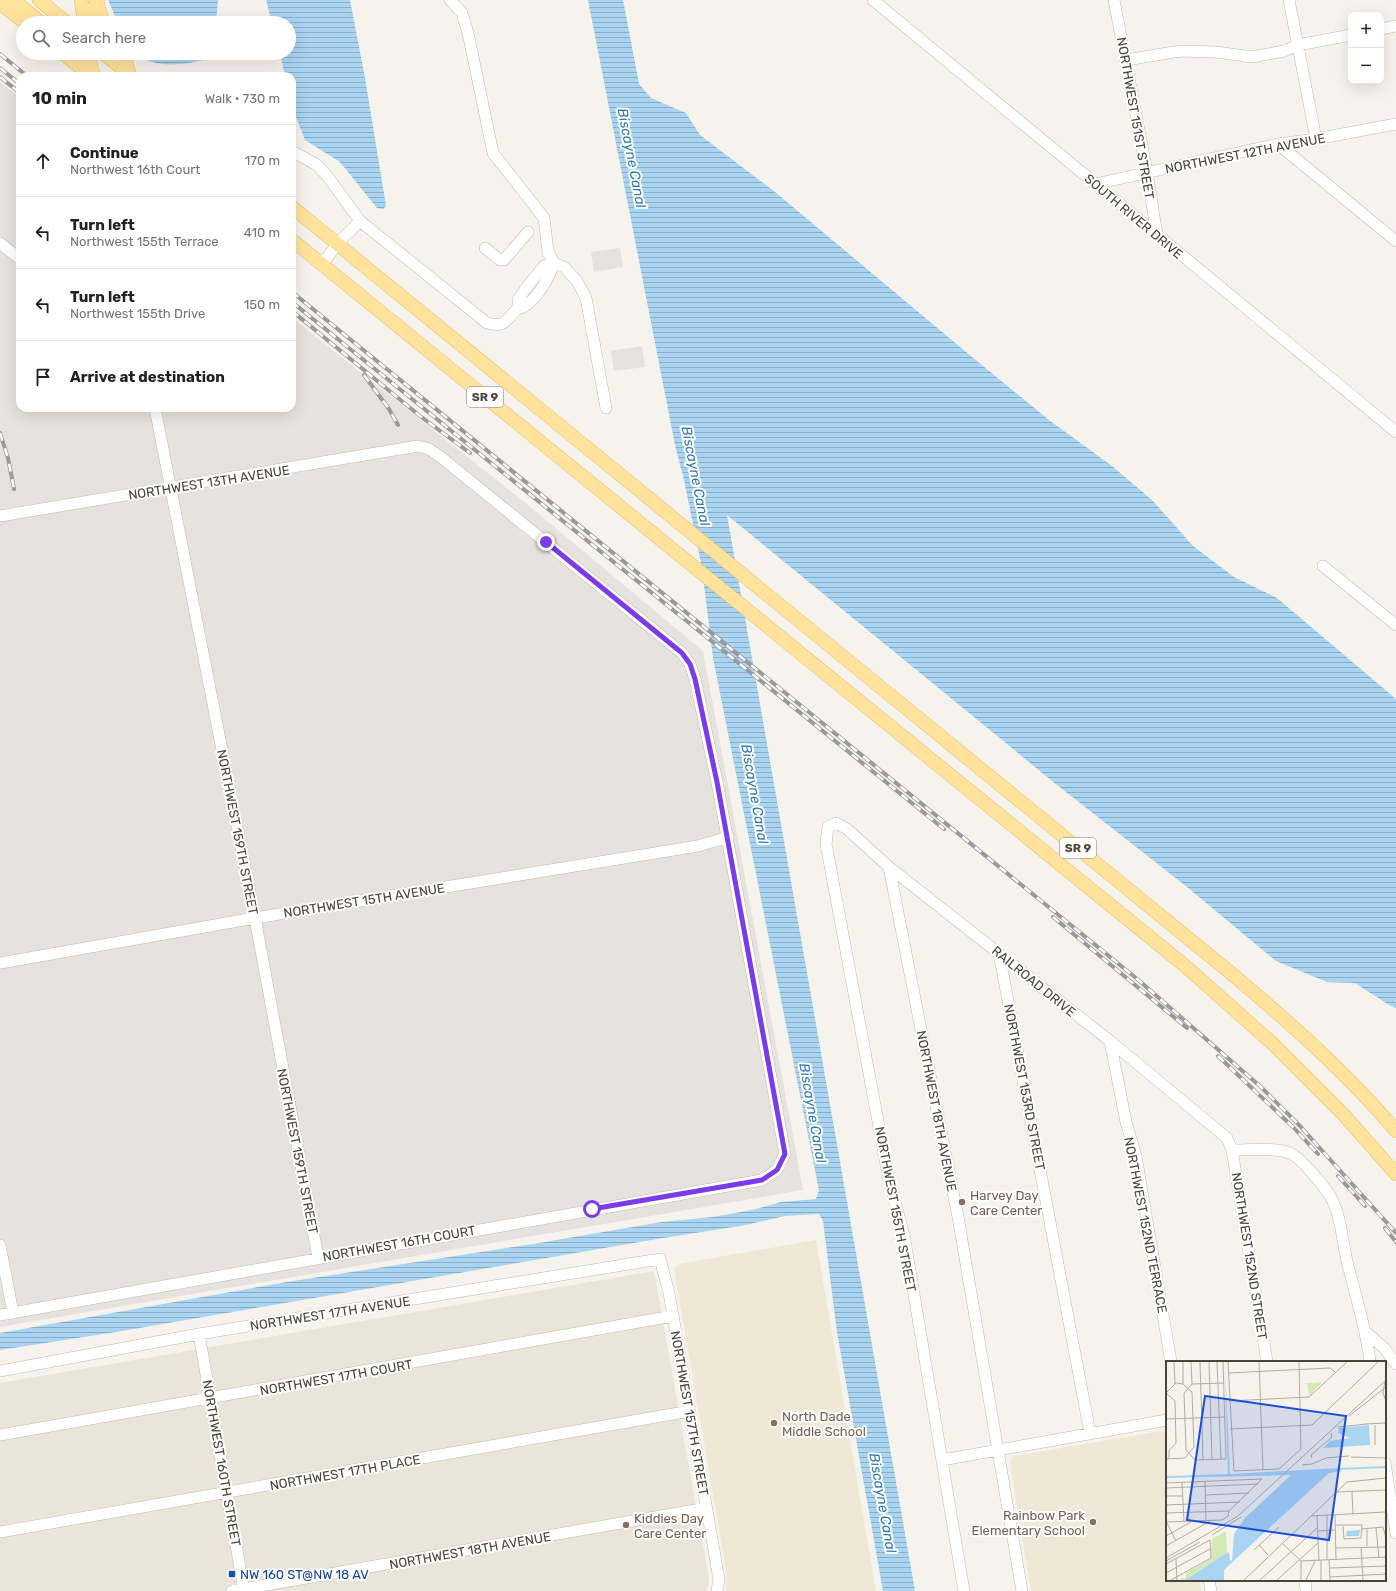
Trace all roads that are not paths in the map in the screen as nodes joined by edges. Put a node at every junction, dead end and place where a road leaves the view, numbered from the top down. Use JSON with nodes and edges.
{"nodes":[{"id":1,"x":13,"y":0,"type":"edge"},
{"id":2,"x":39,"y":0,"type":"edge"},
{"id":3,"x":81,"y":0,"type":"edge"},
{"id":4,"x":97,"y":0,"type":"edge"},
{"id":5,"x":450,"y":0,"type":"edge"},
{"id":6,"x":873,"y":0,"type":"edge"},
{"id":7,"x":1114,"y":0,"type":"edge"},
{"id":8,"x":1289,"y":0,"type":"edge"},
{"id":9,"x":0,"y":2,"type":"edge"},
{"id":10,"x":17,"y":16,"type":"edge"},
{"id":11,"x":33,"y":16,"type":"edge"},
{"id":12,"x":58,"y":16,"type":"edge"},
{"id":13,"x":83,"y":16,"type":"edge"},
{"id":14,"x":90,"y":16,"type":"edge"},
{"id":15,"x":101,"y":16,"type":"edge"},
{"id":16,"x":1396,"y":26,"type":"edge"},
{"id":17,"x":1384,"y":28,"type":"edge"},
{"id":18,"x":1348,"y":36,"type":"edge"},
{"id":19,"x":1298,"y":45,"type":"junction"},
{"id":20,"x":71,"y":60,"type":"edge"},
{"id":21,"x":89,"y":60,"type":"edge"},
{"id":22,"x":112,"y":60,"type":"edge"},
{"id":23,"x":125,"y":60,"type":"edge"},
{"id":24,"x":1126,"y":60,"type":"junction"},
{"id":25,"x":86,"y":72,"type":"edge"},
{"id":26,"x":93,"y":72,"type":"edge"},
{"id":27,"x":126,"y":72,"type":"edge"},
{"id":28,"x":130,"y":72,"type":"edge"},
{"id":29,"x":1396,"y":124,"type":"edge"},
{"id":30,"x":1316,"y":139,"type":"junction"},
{"id":31,"x":1278,"y":144,"type":"junction"},
{"id":32,"x":296,"y":153,"type":"edge"},
{"id":33,"x":1147,"y":172,"type":"junction"},
{"id":34,"x":1095,"y":184,"type":"junction"},
{"id":35,"x":296,"y":210,"type":"edge"},
{"id":36,"x":360,"y":221,"type":"junction"},
{"id":37,"x":528,"y":232,"type":"dead end"},
{"id":38,"x":1157,"y":235,"type":"junction"},
{"id":39,"x":1396,"y":241,"type":"edge"},
{"id":40,"x":0,"y":243,"type":"edge"},
{"id":41,"x":296,"y":243,"type":"edge"},
{"id":42,"x":337,"y":244,"type":"junction"},
{"id":43,"x":486,"y":248,"type":"dead end"},
{"id":44,"x":16,"y":256,"type":"edge"},
{"id":45,"x":319,"y":262,"type":"junction"},
{"id":46,"x":554,"y":263,"type":"junction"},
{"id":47,"x":606,"y":408,"type":"dead end"},
{"id":48,"x":155,"y":412,"type":"edge"},
{"id":49,"x":1396,"y":432,"type":"edge"},
{"id":50,"x":170,"y":488,"type":"junction"},
{"id":51,"x":0,"y":516,"type":"edge"},
{"id":52,"x":1323,"y":566,"type":"dead end"},
{"id":53,"x":1396,"y":625,"type":"edge"},
{"id":54,"x":828,"y":827,"type":"joint"},
{"id":55,"x":728,"y":837,"type":"junction"},
{"id":56,"x":889,"y":867,"type":"junction"},
{"id":57,"x":255,"y":918,"type":"junction"},
{"id":58,"x":999,"y":953,"type":"junction"},
{"id":59,"x":0,"y":963,"type":"edge"},
{"id":60,"x":1110,"y":1041,"type":"junction"},
{"id":61,"x":1396,"y":1131,"type":"edge"},
{"id":62,"x":1232,"y":1150,"type":"junction"},
{"id":63,"x":1396,"y":1174,"type":"edge"},
{"id":64,"x":0,"y":1245,"type":"edge"},
{"id":65,"x":318,"y":1257,"type":"junction"},
{"id":66,"x":660,"y":1260,"type":"joint"},
{"id":67,"x":13,"y":1313,"type":"junction"},
{"id":68,"x":0,"y":1315,"type":"edge"},
{"id":69,"x":673,"y":1316,"type":"junction"},
{"id":70,"x":1367,"y":1333,"type":"junction"},
{"id":71,"x":199,"y":1334,"type":"junction"},
{"id":72,"x":1171,"y":1361,"type":"edge"},
{"id":73,"x":1267,"y":1361,"type":"edge"},
{"id":74,"x":1370,"y":1361,"type":"edge"},
{"id":75,"x":1396,"y":1364,"type":"edge"},
{"id":76,"x":0,"y":1370,"type":"edge"},
{"id":77,"x":211,"y":1399,"type":"junction"},
{"id":78,"x":690,"y":1411,"type":"junction"},
{"id":79,"x":1166,"y":1420,"type":"edge"},
{"id":80,"x":1090,"y":1433,"type":"junction"},
{"id":81,"x":0,"y":1435,"type":"edge"},
{"id":82,"x":998,"y":1449,"type":"junction"},
{"id":83,"x":942,"y":1460,"type":"junction"},
{"id":84,"x":1386,"y":1469,"type":"edge"},
{"id":85,"x":227,"y":1493,"type":"junction"},
{"id":86,"x":707,"y":1508,"type":"junction"},
{"id":87,"x":0,"y":1532,"type":"edge"},
{"id":88,"x":1396,"y":1533,"type":"edge"},
{"id":89,"x":1209,"y":1581,"type":"edge"},
{"id":90,"x":1304,"y":1581,"type":"edge"},
{"id":91,"x":244,"y":1590,"type":"edge"},
{"id":92,"x":232,"y":1591,"type":"edge"},
{"id":93,"x":718,"y":1591,"type":"edge"},
{"id":94,"x":964,"y":1591,"type":"edge"},
{"id":95,"x":1022,"y":1591,"type":"edge"},
{"id":96,"x":1211,"y":1591,"type":"edge"},
{"id":97,"x":1306,"y":1591,"type":"edge"}],
"edges":[{"from":1,"to":11,"type":"main road"},
{"from":2,"to":12,"type":"main road"},
{"from":3,"to":13,"type":"main road"},
{"from":4,"to":14,"type":"main road"},
{"from":4,"to":15,"type":"main road"},
{"from":5,"to":46,"type":"street"},
{"from":6,"to":34,"type":"street","name":"SOUTH RIVER DRIVE"},
{"from":7,"to":24,"type":"street","name":"NORTHWEST 151ST STREET"},
{"from":8,"to":19,"type":"street"},
{"from":9,"to":10,"type":"main road"},
{"from":16,"to":17,"type":"street"},
{"from":18,"to":19,"type":"street"},
{"from":19,"to":24,"type":"street"},
{"from":19,"to":30,"type":"street"},
{"from":20,"to":25,"type":"main road"},
{"from":21,"to":26,"type":"main road"},
{"from":22,"to":27,"type":"main road"},
{"from":23,"to":28,"type":"main road"},
{"from":24,"to":33,"type":"street","name":"NORTHWEST 151ST STREET"},
{"from":29,"to":30,"type":"street","name":"NORTHWEST 12TH AVENUE"},
{"from":30,"to":31,"type":"street","name":"NORTHWEST 12TH AVENUE"},
{"from":31,"to":33,"type":"street","name":"NORTHWEST 12TH AVENUE"},
{"from":31,"to":39,"type":"street"},
{"from":32,"to":36,"type":"street"},
{"from":33,"to":34,"type":"street","name":"NORTHWEST 12TH AVENUE"},
{"from":33,"to":38,"type":"street","name":"NORTHWEST 151ST STREET"},
{"from":34,"to":38,"type":"street","name":"SOUTH RIVER DRIVE"},
{"from":35,"to":42,"type":"main road","number":"SR 9"},
{"from":36,"to":42,"type":"street"},
{"from":36,"to":46,"type":"street"},
{"from":37,"to":43,"type":"street"},
{"from":38,"to":49,"type":"street","name":"SOUTH RIVER DRIVE"},
{"from":40,"to":44,"type":"street"},
{"from":41,"to":45,"type":"main road","number":"SR 9"},
{"from":42,"to":45,"type":"street"},
{"from":42,"to":61,"type":"main road","number":"SR 9"},
{"from":45,"to":63,"type":"main road","number":"SR 9"},
{"from":46,"to":47,"type":"street"},
{"from":48,"to":50,"type":"street","name":"NORTHWEST 159TH STREET"},
{"from":50,"to":51,"type":"street","name":"NORTHWEST 13TH AVENUE"},
{"from":50,"to":55,"type":"street","name":"NORTHWEST 13TH AVENUE"},
{"from":50,"to":57,"type":"street","name":"NORTHWEST 159TH STREET"},
{"from":52,"to":53,"type":"street"},
{"from":54,"to":56,"type":"street","name":"RAILROAD DRIVE"},
{"from":54,"to":83,"type":"street","name":"NORTHWEST 155TH STREET"},
{"from":55,"to":57,"type":"street","name":"NORTHWEST 15TH AVENUE"},
{"from":55,"to":65,"type":"street","name":"NORTHWEST 16TH COURT"},
{"from":56,"to":58,"type":"street","name":"RAILROAD DRIVE"},
{"from":56,"to":82,"type":"street","name":"NORTHWEST 18TH AVENUE"},
{"from":57,"to":59,"type":"street","name":"NORTHWEST 15TH AVENUE"},
{"from":57,"to":65,"type":"street","name":"NORTHWEST 159TH STREET"},
{"from":58,"to":60,"type":"street","name":"RAILROAD DRIVE"},
{"from":58,"to":80,"type":"street","name":"NORTHWEST 153RD STREET"},
{"from":60,"to":62,"type":"street","name":"RAILROAD DRIVE"},
{"from":60,"to":72,"type":"street","name":"NORTHWEST 152ND TERRACE"},
{"from":62,"to":70,"type":"street"},
{"from":62,"to":73,"type":"street","name":"NORTHWEST 152ND STREET"},
{"from":64,"to":67,"type":"street"},
{"from":65,"to":67,"type":"street","name":"NORTHWEST 16TH COURT"},
{"from":66,"to":69,"type":"street","name":"NORTHWEST 157TH STREET"},
{"from":66,"to":71,"type":"street","name":"NORTHWEST 17TH AVENUE"},
{"from":67,"to":68,"type":"street","name":"NORTHWEST 16TH COURT"},
{"from":69,"to":77,"type":"street","name":"NORTHWEST 17TH COURT"},
{"from":69,"to":78,"type":"street","name":"NORTHWEST 157TH STREET"},
{"from":70,"to":74,"type":"street"},
{"from":70,"to":75,"type":"street"},
{"from":71,"to":76,"type":"street","name":"NORTHWEST 17TH AVENUE"},
{"from":71,"to":77,"type":"street","name":"NORTHWEST 160TH STREET"},
{"from":77,"to":81,"type":"street","name":"NORTHWEST 17TH COURT"},
{"from":77,"to":85,"type":"street","name":"NORTHWEST 160TH STREET"},
{"from":78,"to":85,"type":"street","name":"NORTHWEST 17TH PLACE"},
{"from":78,"to":86,"type":"street","name":"NORTHWEST 157TH STREET"},
{"from":79,"to":80,"type":"street"},
{"from":80,"to":82,"type":"street"},
{"from":82,"to":83,"type":"street"},
{"from":82,"to":95,"type":"street","name":"NORTHWEST 18TH AVENUE"},
{"from":83,"to":94,"type":"street","name":"NORTHWEST 155TH STREET"},
{"from":84,"to":88,"type":"street"},
{"from":85,"to":87,"type":"street","name":"NORTHWEST 17TH PLACE"},
{"from":85,"to":91,"type":"street","name":"NORTHWEST 160TH STREET"},
{"from":86,"to":91,"type":"street","name":"NORTHWEST 18TH AVENUE"},
{"from":86,"to":93,"type":"street","name":"NORTHWEST 157TH STREET"},
{"from":89,"to":96,"type":"street"},
{"from":90,"to":97,"type":"street"},
{"from":91,"to":92,"type":"street","name":"NORTHWEST 18TH AVENUE"}]}
